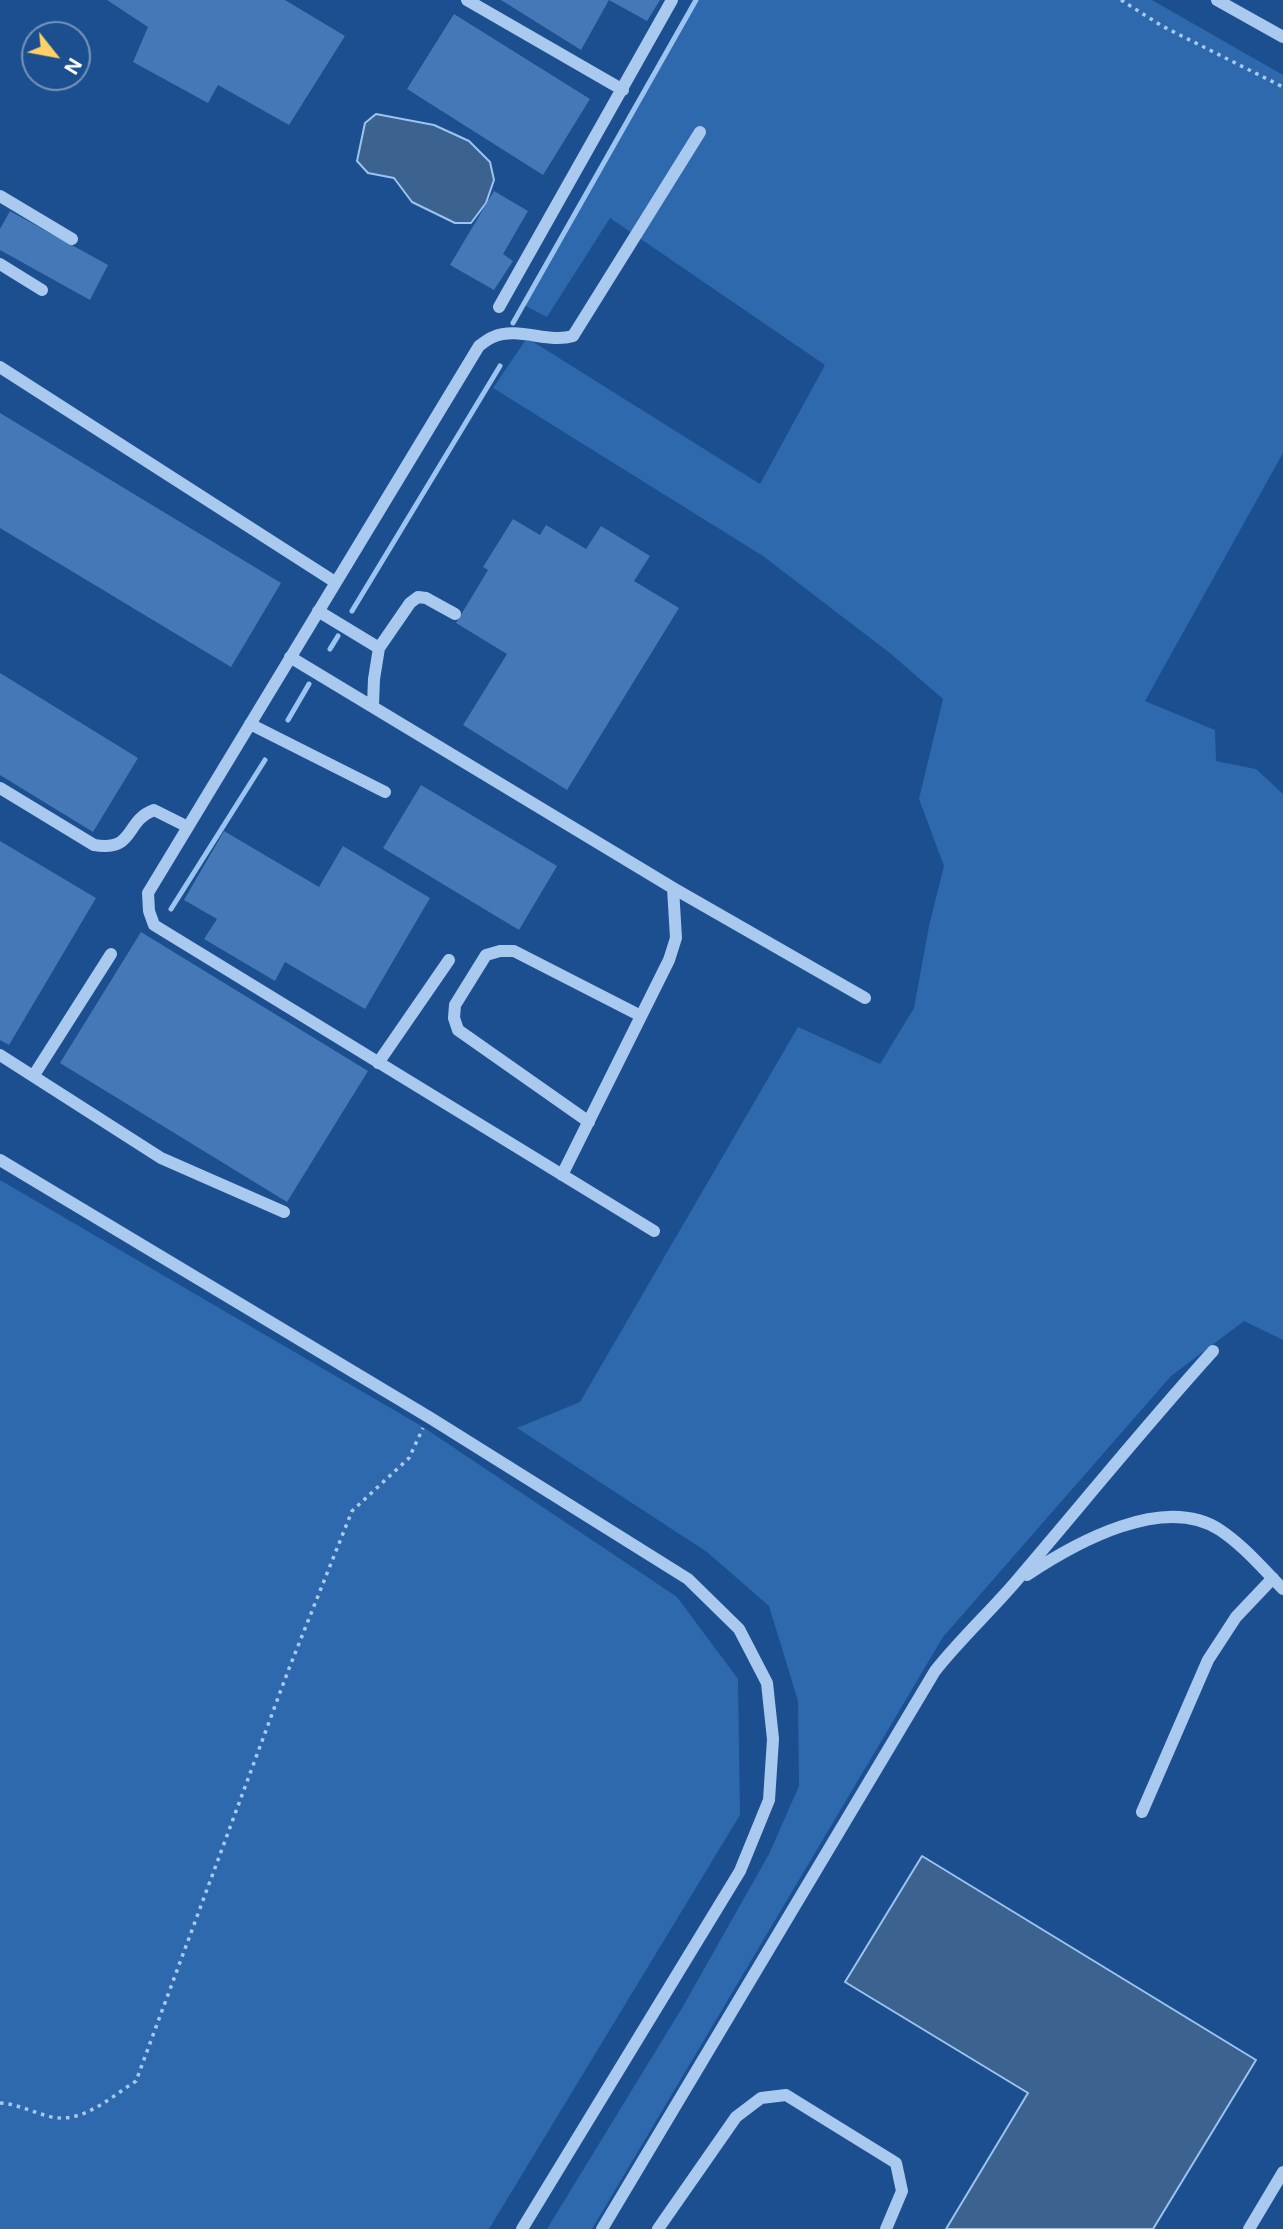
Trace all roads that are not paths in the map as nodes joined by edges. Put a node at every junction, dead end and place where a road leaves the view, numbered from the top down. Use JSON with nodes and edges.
{"nodes":[{"id":1,"x":467,"y":0,"type":"edge"},
{"id":2,"x":672,"y":0,"type":"edge"},
{"id":3,"x":1217,"y":0,"type":"edge"},
{"id":4,"x":1283,"y":37,"type":"edge"},
{"id":5,"x":622,"y":90,"type":"junction"},
{"id":6,"x":700,"y":132,"type":"dead end"},
{"id":7,"x":0,"y":196,"type":"edge"},
{"id":8,"x":72,"y":239,"type":"dead end"},
{"id":9,"x":0,"y":264,"type":"edge"},
{"id":10,"x":42,"y":290,"type":"dead end"},
{"id":11,"x":499,"y":307,"type":"dead end"},
{"id":12,"x":0,"y":367,"type":"edge"},
{"id":13,"x":335,"y":582,"type":"junction"},
{"id":14,"x":317,"y":611,"type":"junction"},
{"id":15,"x":455,"y":614,"type":"dead end"},
{"id":16,"x":379,"y":649,"type":"junction"},
{"id":17,"x":290,"y":657,"type":"junction"},
{"id":18,"x":373,"y":705,"type":"junction"},
{"id":19,"x":250,"y":724,"type":"junction"},
{"id":20,"x":0,"y":788,"type":"edge"},
{"id":21,"x":385,"y":792,"type":"dead end"},
{"id":22,"x":188,"y":827,"type":"junction"},
{"id":23,"x":673,"y":888,"type":"junction"},
{"id":24,"x":111,"y":954,"type":"dead end"},
{"id":25,"x":449,"y":960,"type":"dead end"},
{"id":26,"x":864,"y":998,"type":"dead end"},
{"id":27,"x":641,"y":1016,"type":"junction"},
{"id":28,"x":0,"y":1055,"type":"edge"},
{"id":29,"x":379,"y":1063,"type":"junction"},
{"id":30,"x":34,"y":1075,"type":"junction"},
{"id":31,"x":589,"y":1122,"type":"junction"},
{"id":32,"x":0,"y":1160,"type":"edge"},
{"id":33,"x":562,"y":1175,"type":"junction"},
{"id":34,"x":284,"y":1212,"type":"dead end"},
{"id":35,"x":654,"y":1231,"type":"dead end"},
{"id":36,"x":1213,"y":1351,"type":"dead end"},
{"id":37,"x":1273,"y":1578,"type":"junction"},
{"id":38,"x":1015,"y":1582,"type":"junction"},
{"id":39,"x":1283,"y":1589,"type":"edge"},
{"id":40,"x":1143,"y":1812,"type":"dead end"},
{"id":41,"x":1283,"y":2172,"type":"edge"},
{"id":42,"x":522,"y":2229,"type":"edge"},
{"id":43,"x":602,"y":2229,"type":"edge"},
{"id":44,"x":658,"y":2229,"type":"edge"},
{"id":45,"x":886,"y":2229,"type":"edge"},
{"id":46,"x":1250,"y":2229,"type":"edge"}],
"edges":[{"from":1,"to":5,"type":"street"},
{"from":2,"to":5,"type":"street"},
{"from":3,"to":4,"type":"street"},
{"from":5,"to":11,"type":"street"},
{"from":6,"to":13,"type":"street"},
{"from":7,"to":8,"type":"street"},
{"from":9,"to":10,"type":"street"},
{"from":12,"to":13,"type":"street"},
{"from":13,"to":14,"type":"street"},
{"from":14,"to":16,"type":"street"},
{"from":14,"to":17,"type":"street"},
{"from":15,"to":16,"type":"street"},
{"from":16,"to":18,"type":"street"},
{"from":17,"to":18,"type":"street"},
{"from":17,"to":19,"type":"street"},
{"from":18,"to":23,"type":"street"},
{"from":19,"to":21,"type":"street"},
{"from":19,"to":22,"type":"street"},
{"from":20,"to":22,"type":"street"},
{"from":22,"to":29,"type":"street"},
{"from":23,"to":26,"type":"street"},
{"from":23,"to":27,"type":"street"},
{"from":24,"to":30,"type":"street"},
{"from":25,"to":29,"type":"street"},
{"from":27,"to":31,"type":"street"},
{"from":27,"to":31,"type":"street"},
{"from":28,"to":30,"type":"street"},
{"from":29,"to":33,"type":"street"},
{"from":30,"to":34,"type":"street"},
{"from":31,"to":33,"type":"street"},
{"from":32,"to":42,"type":"street"},
{"from":33,"to":35,"type":"street"},
{"from":36,"to":38,"type":"street"},
{"from":37,"to":38,"type":"street"},
{"from":37,"to":39,"type":"street"},
{"from":37,"to":40,"type":"street"},
{"from":38,"to":43,"type":"street"},
{"from":41,"to":46,"type":"street"},
{"from":44,"to":45,"type":"street"}]}
